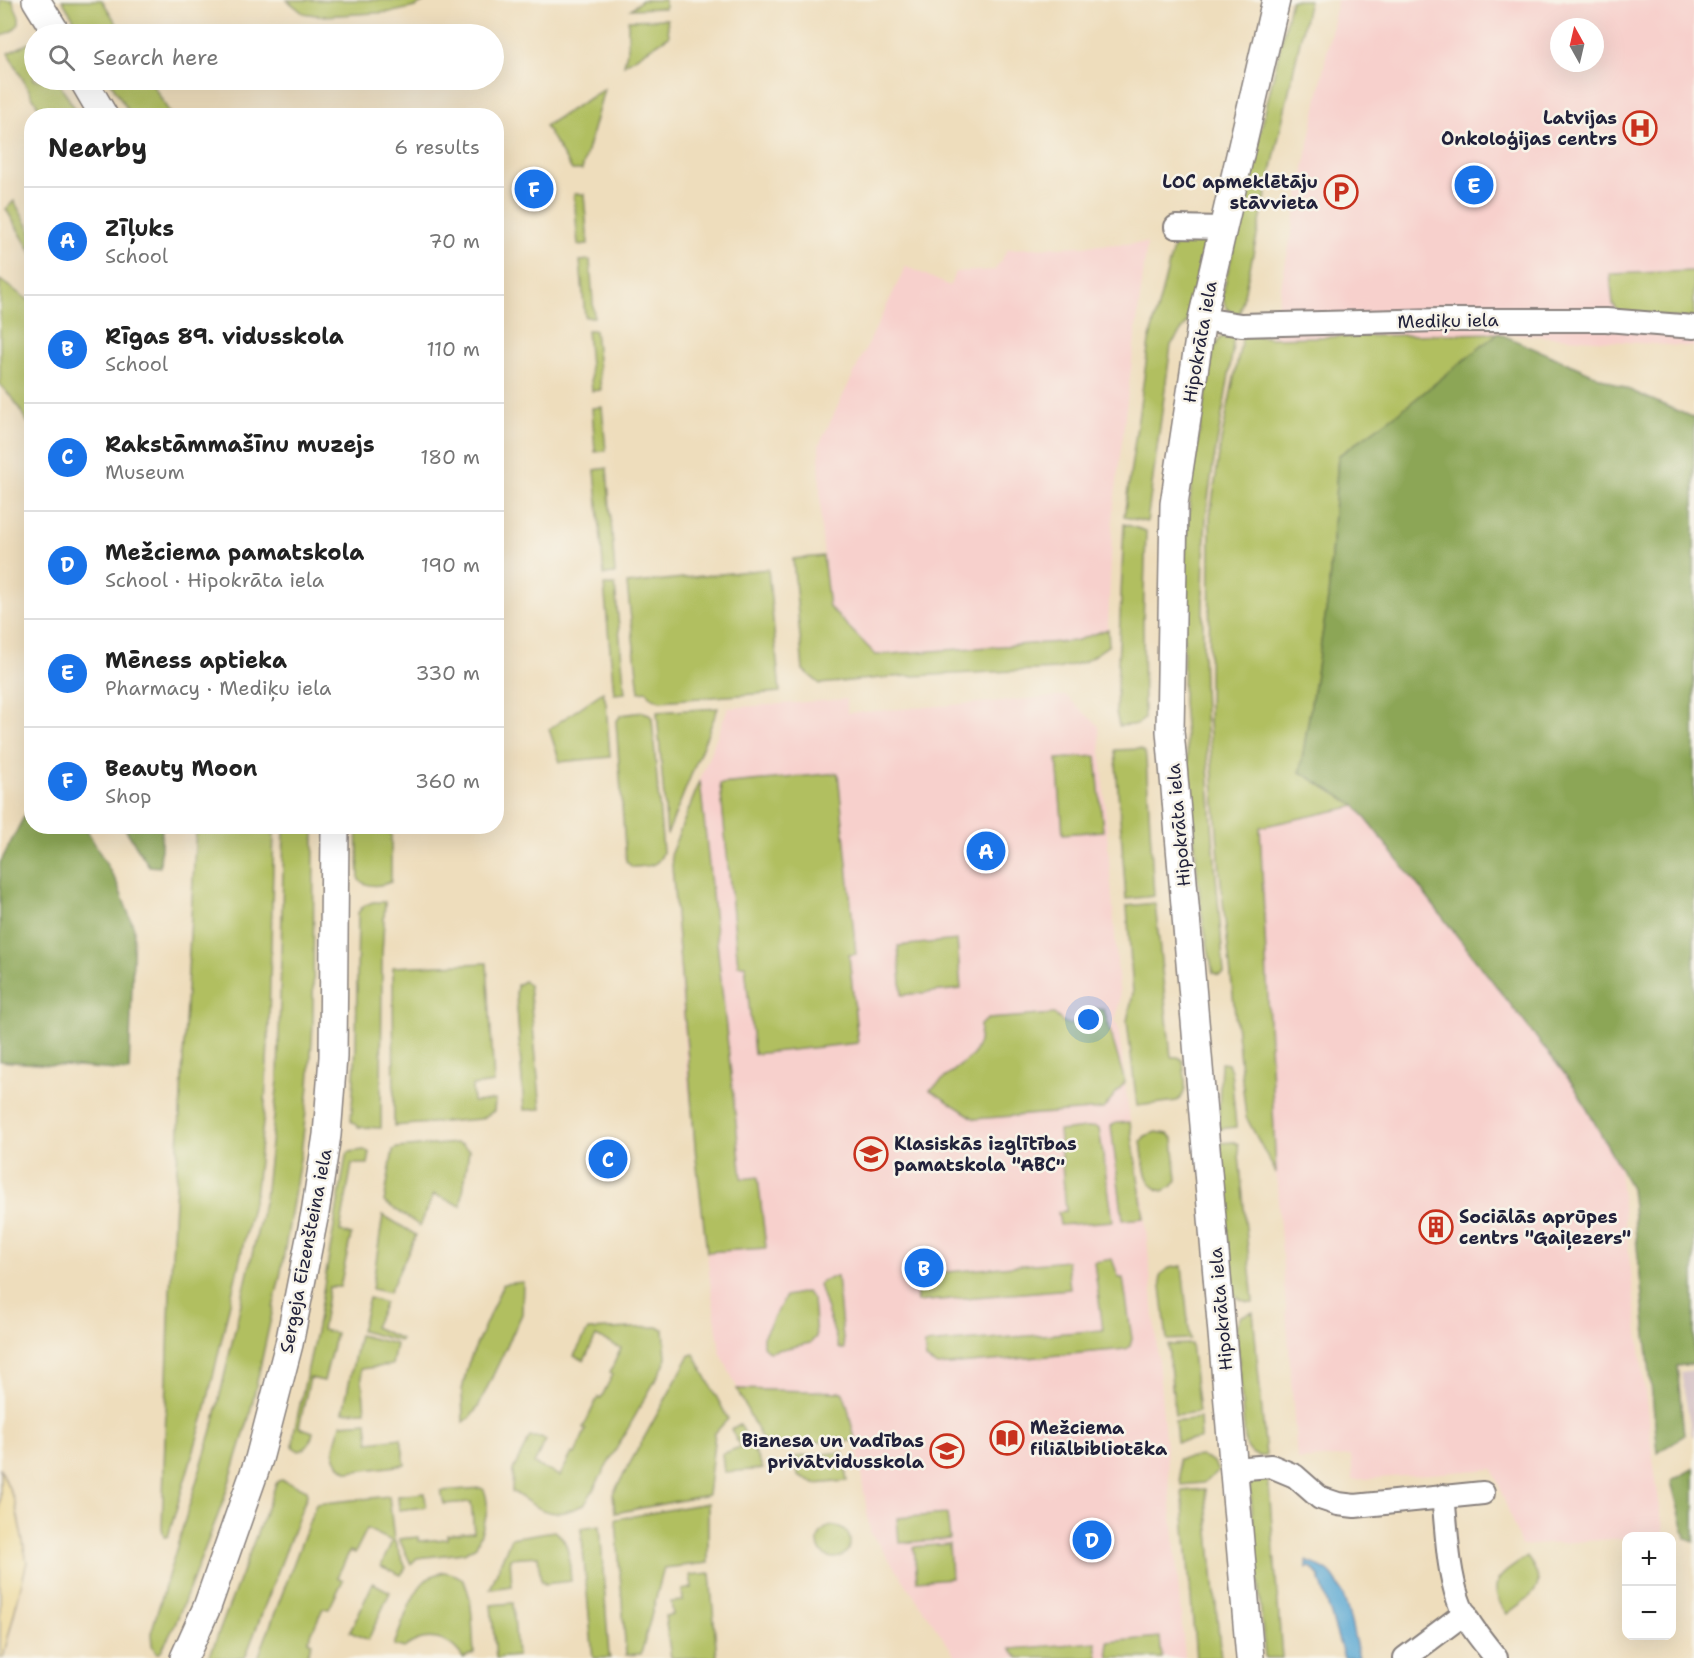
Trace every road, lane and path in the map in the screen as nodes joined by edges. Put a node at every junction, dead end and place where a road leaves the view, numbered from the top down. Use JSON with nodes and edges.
{"nodes":[{"id":1,"x":36,"y":0,"type":"edge"},
{"id":2,"x":1275,"y":0,"type":"edge"},
{"id":3,"x":51,"y":24,"type":"edge"},
{"id":4,"x":89,"y":90,"type":"edge"},
{"id":5,"x":99,"y":108,"type":"edge"},
{"id":6,"x":1176,"y":227,"type":"dead end"},
{"id":7,"x":1223,"y":228,"type":"junction"},
{"id":8,"x":1202,"y":319,"type":"junction"},
{"id":9,"x":1694,"y":327,"type":"edge"},
{"id":10,"x":335,"y":834,"type":"edge"},
{"id":11,"x":1234,"y":1469,"type":"junction"},
{"id":12,"x":1483,"y":1492,"type":"dead end"},
{"id":13,"x":1443,"y":1496,"type":"junction"},
{"id":14,"x":1464,"y":1613,"type":"junction"},
{"id":15,"x":184,"y":1658,"type":"edge"},
{"id":16,"x":1250,"y":1658,"type":"edge"},
{"id":17,"x":1406,"y":1658,"type":"edge"},
{"id":18,"x":1496,"y":1658,"type":"edge"}],
"edges":[{"from":1,"to":3,"type":"street"},
{"from":2,"to":7,"type":"street","name":"Hipokrāta iela"},
{"from":4,"to":5,"type":"street"},
{"from":6,"to":7,"type":"street"},
{"from":7,"to":8,"type":"street","name":"Hipokrāta iela"},
{"from":8,"to":9,"type":"street","name":"Mediķu iela"},
{"from":8,"to":11,"type":"street","name":"Hipokrāta iela"},
{"from":10,"to":15,"type":"street","name":"Sergeja Eizenšteina iela"},
{"from":11,"to":13,"type":"street"},
{"from":11,"to":16,"type":"street","name":"Hipokrāta iela"},
{"from":12,"to":13,"type":"street"},
{"from":13,"to":14,"type":"street"},
{"from":14,"to":17,"type":"street"},
{"from":14,"to":18,"type":"street"}]}
